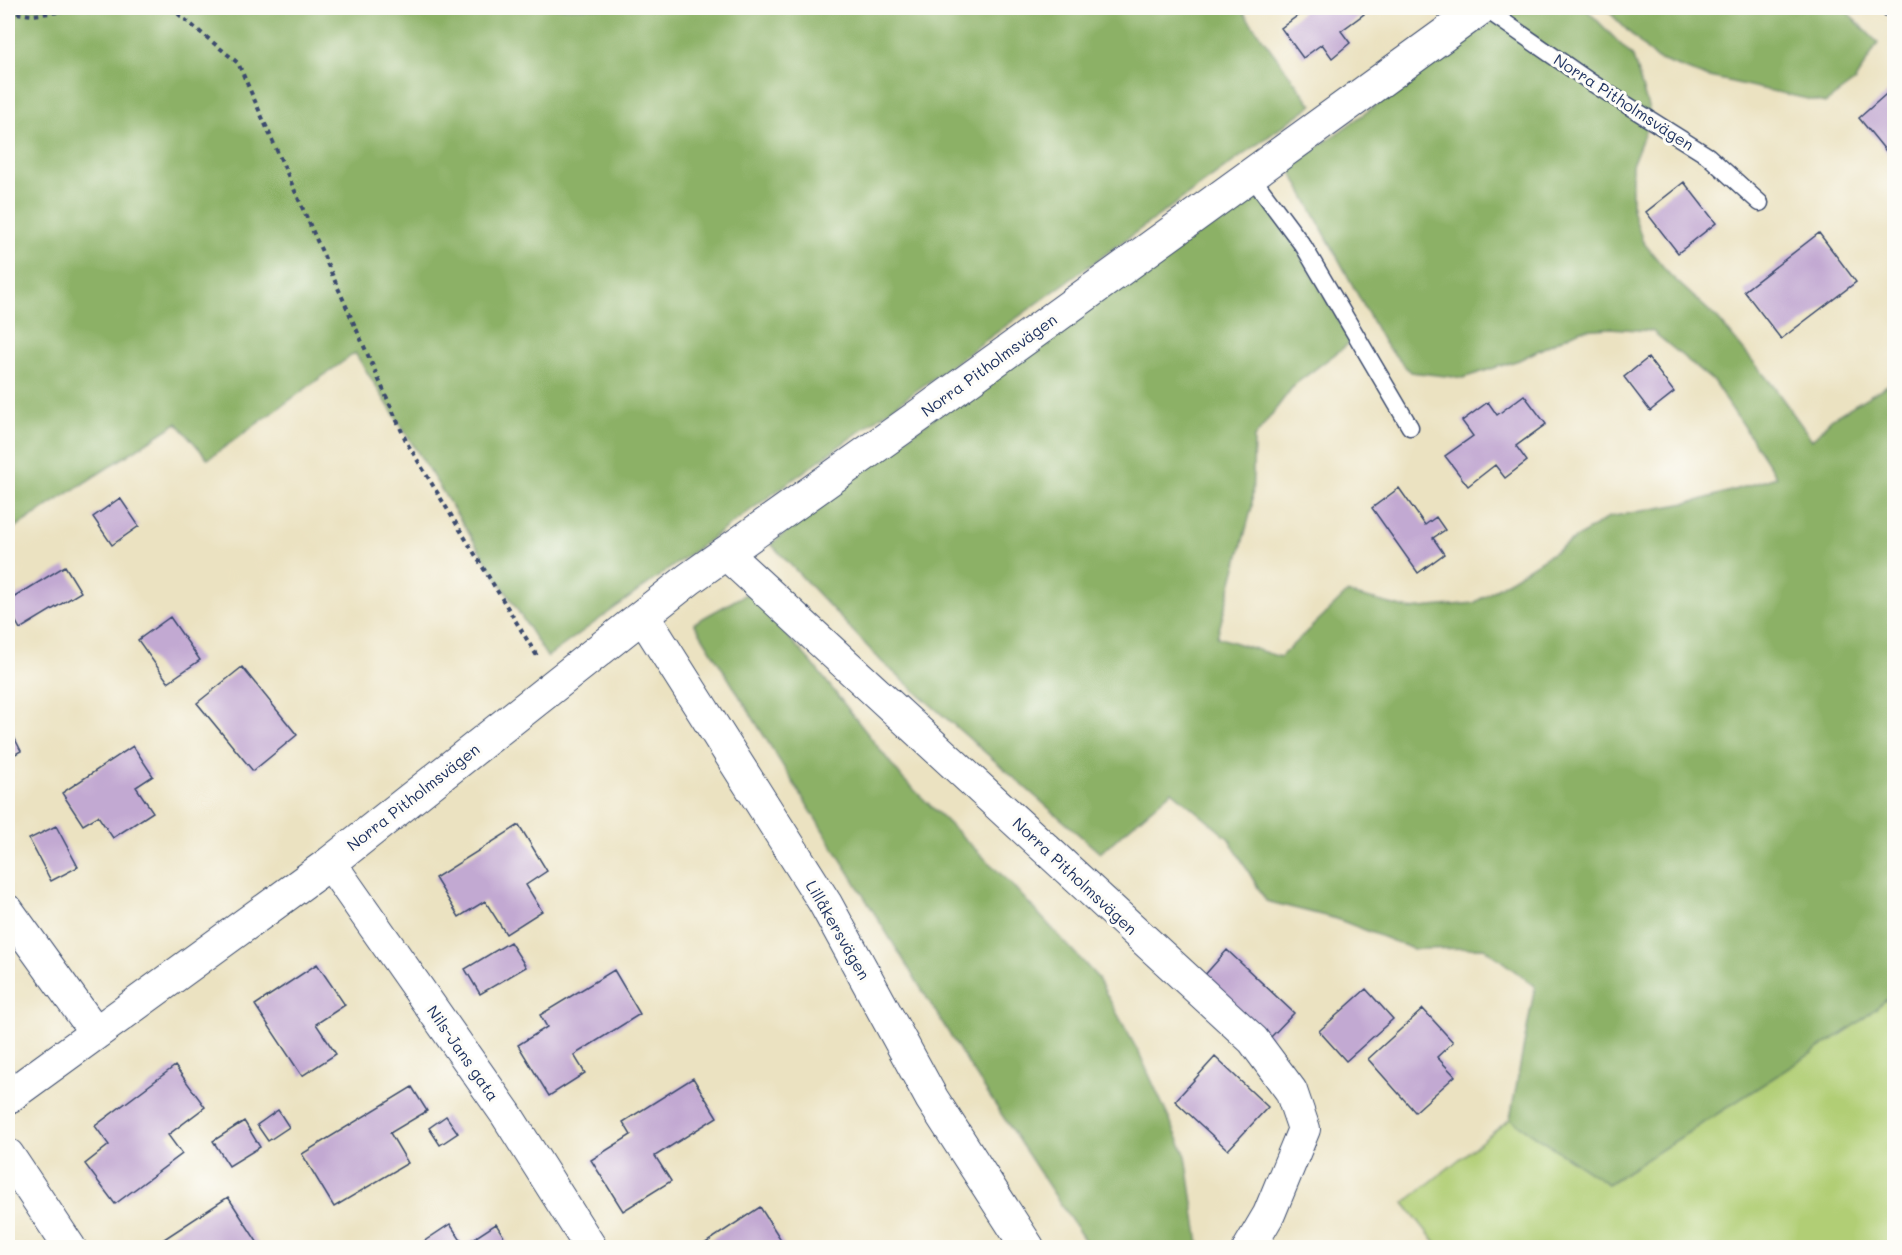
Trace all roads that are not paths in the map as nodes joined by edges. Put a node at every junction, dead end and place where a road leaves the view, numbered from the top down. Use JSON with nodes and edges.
{"nodes":[{"id":1,"x":1483,"y":8,"type":"edge"},
{"id":2,"x":1889,"y":8,"type":"edge"},
{"id":3,"x":1894,"y":11,"type":"edge"},
{"id":4,"x":1251,"y":176,"type":"junction"},
{"id":5,"x":1760,"y":203,"type":"dead end"},
{"id":6,"x":1410,"y":427,"type":"dead end"},
{"id":7,"x":725,"y":553,"type":"junction"},
{"id":8,"x":643,"y":616,"type":"junction"},
{"id":9,"x":330,"y":863,"type":"junction"},
{"id":10,"x":8,"y":911,"type":"edge"},
{"id":11,"x":96,"y":1033,"type":"junction"},
{"id":12,"x":8,"y":1097,"type":"edge"},
{"id":13,"x":8,"y":1155,"type":"edge"},
{"id":14,"x":70,"y":1248,"type":"edge"},
{"id":15,"x":591,"y":1248,"type":"edge"},
{"id":16,"x":1028,"y":1248,"type":"edge"},
{"id":17,"x":1249,"y":1248,"type":"edge"}],
"edges":[{"from":1,"to":4,"type":"street","name":"Norra Pitholmsvägen"},
{"from":1,"to":5,"type":"lane","name":"Norra Pitholmsvägen"},
{"from":2,"to":3,"type":"lane"},
{"from":4,"to":6,"type":"lane"},
{"from":4,"to":7,"type":"street","name":"Norra Pitholmsvägen"},
{"from":7,"to":8,"type":"street","name":"Norra Pitholmsvägen"},
{"from":7,"to":17,"type":"street","name":"Norra Pitholmsvägen"},
{"from":8,"to":9,"type":"street","name":"Norra Pitholmsvägen"},
{"from":8,"to":16,"type":"street","name":"Lillåkersvägen"},
{"from":9,"to":11,"type":"street","name":"Norra Pitholmsvägen"},
{"from":9,"to":15,"type":"street","name":"Nils-Jans gata"},
{"from":10,"to":11,"type":"street"},
{"from":11,"to":12,"type":"street","name":"Norra Pitholmsvägen"},
{"from":13,"to":14,"type":"street"}]}
